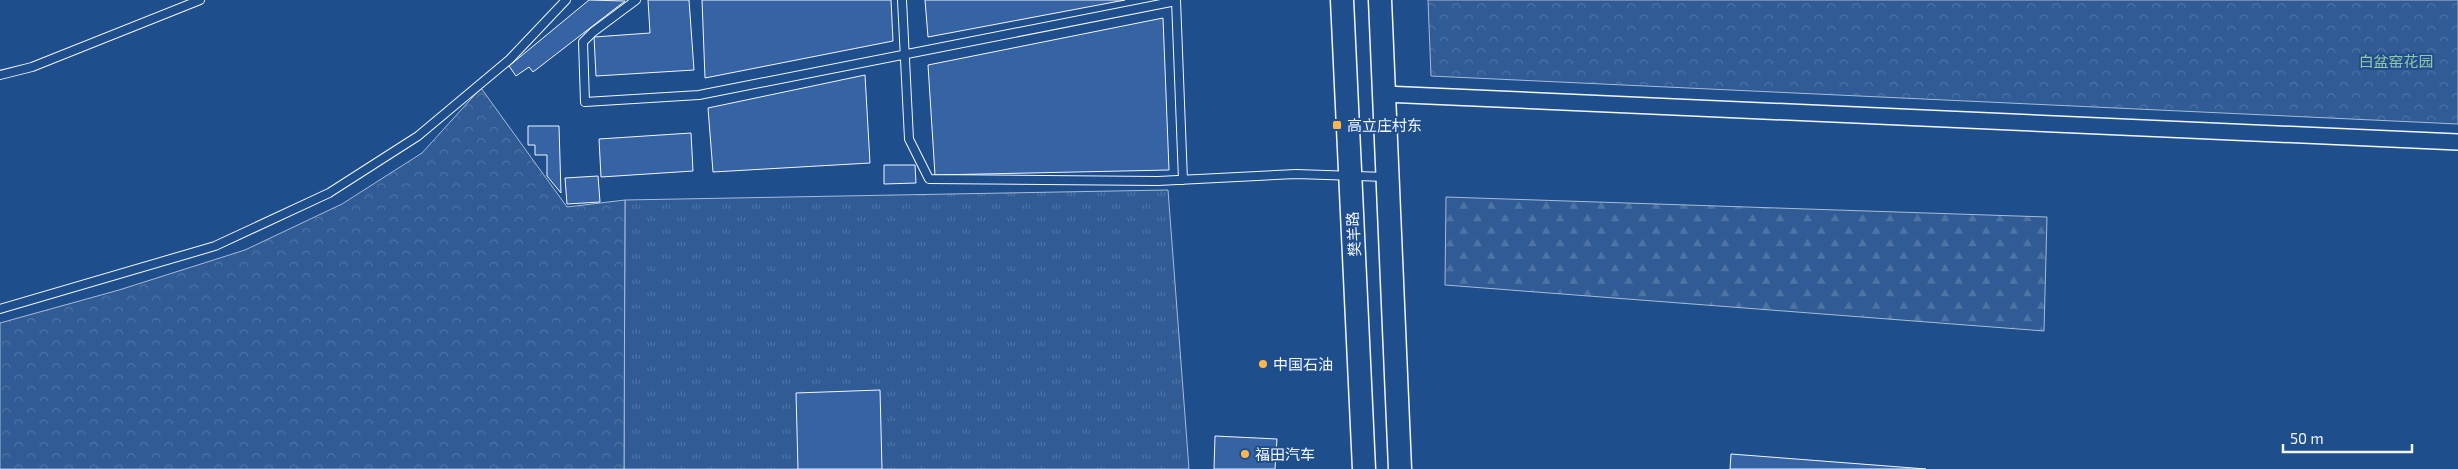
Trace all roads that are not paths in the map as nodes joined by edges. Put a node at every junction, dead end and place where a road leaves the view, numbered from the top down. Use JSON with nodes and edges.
{"nodes":[{"id":1,"x":200,"y":0,"type":"edge"},
{"id":2,"x":566,"y":0,"type":"edge"},
{"id":3,"x":636,"y":0,"type":"edge"},
{"id":4,"x":902,"y":0,"type":"edge"},
{"id":5,"x":1176,"y":0,"type":"edge"},
{"id":6,"x":1342,"y":0,"type":"edge"},
{"id":7,"x":1380,"y":0,"type":"edge"},
{"id":8,"x":905,"y":54,"type":"junction"},
{"id":9,"x":0,"y":75,"type":"edge"},
{"id":10,"x":1384,"y":94,"type":"junction"},
{"id":11,"x":2458,"y":142,"type":"edge"},
{"id":12,"x":1350,"y":175,"type":"junction"},
{"id":13,"x":1388,"y":178,"type":"junction"},
{"id":14,"x":1184,"y":180,"type":"junction"},
{"id":15,"x":0,"y":309,"type":"edge"},
{"id":16,"x":1364,"y":469,"type":"edge"},
{"id":17,"x":1400,"y":469,"type":"edge"}],
"edges":[{"from":1,"to":9,"type":"lane"},
{"from":2,"to":15,"type":"lane"},
{"from":3,"to":8,"type":"lane"},
{"from":4,"to":8,"type":"lane"},
{"from":5,"to":8,"type":"lane"},
{"from":5,"to":14,"type":"lane"},
{"from":6,"to":12,"type":"main road","name":"樊羊路"},
{"from":7,"to":10,"type":"main road"},
{"from":8,"to":14,"type":"lane"},
{"from":10,"to":11,"type":"street"},
{"from":10,"to":13,"type":"main road"},
{"from":12,"to":13,"type":"lane"},
{"from":12,"to":14,"type":"lane"},
{"from":12,"to":16,"type":"main road","name":"樊羊路"},
{"from":13,"to":17,"type":"main road"}]}
